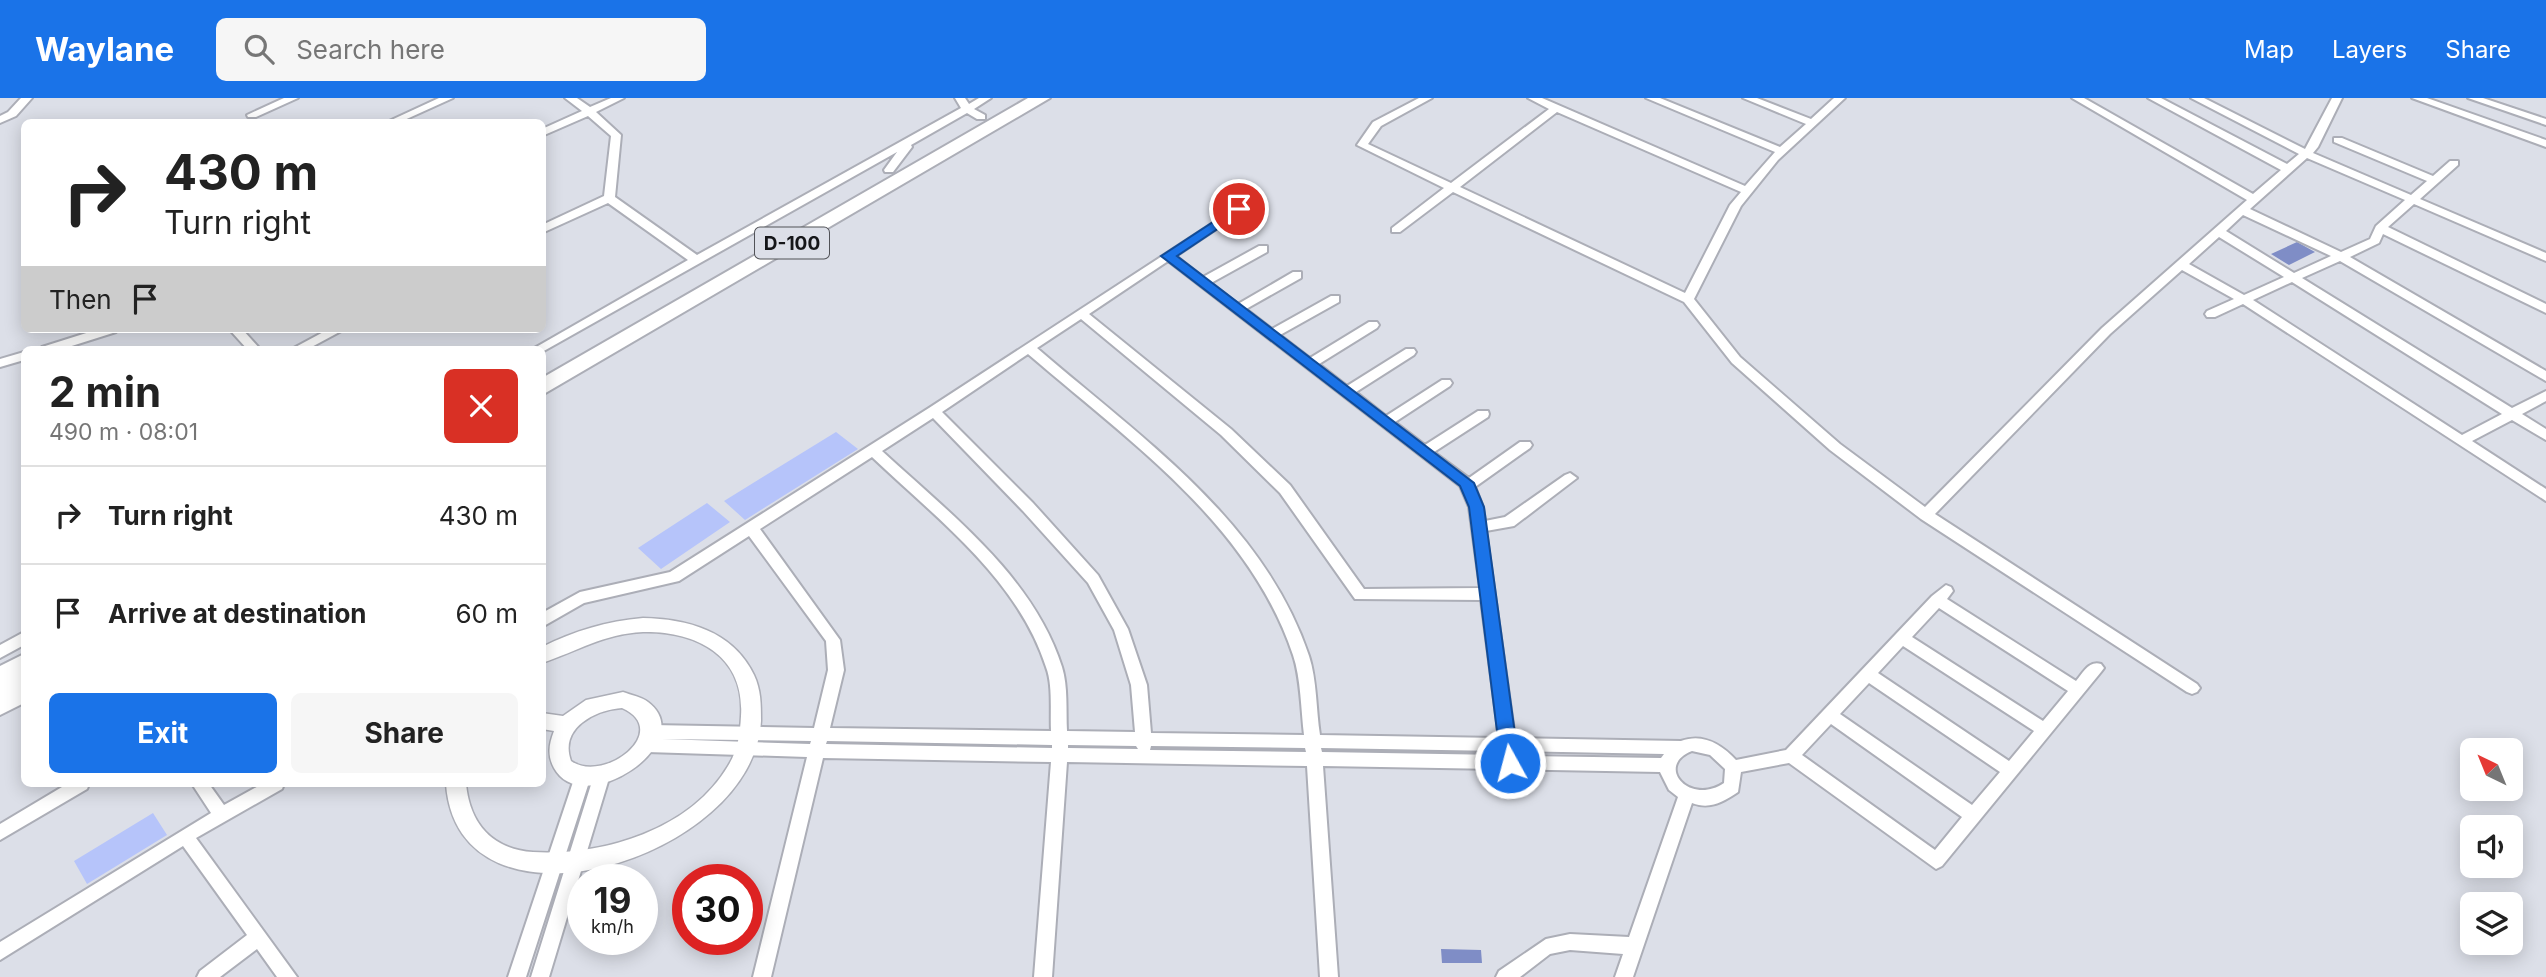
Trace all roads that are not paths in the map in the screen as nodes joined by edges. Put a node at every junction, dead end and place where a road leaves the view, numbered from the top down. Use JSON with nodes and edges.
{"nodes":[{"id":1,"x":27,"y":98,"type":"edge"},
{"id":2,"x":258,"y":98,"type":"edge"},
{"id":3,"x":293,"y":98,"type":"edge"},
{"id":4,"x":448,"y":98,"type":"edge"},
{"id":5,"x":570,"y":98,"type":"edge"},
{"id":6,"x":619,"y":98,"type":"edge"},
{"id":7,"x":960,"y":98,"type":"edge"},
{"id":8,"x":1015,"y":98,"type":"edge"},
{"id":9,"x":1041,"y":98,"type":"edge"},
{"id":10,"x":1427,"y":98,"type":"edge"},
{"id":11,"x":1533,"y":98,"type":"edge"},
{"id":12,"x":1651,"y":98,"type":"edge"},
{"id":13,"x":1748,"y":98,"type":"edge"},
{"id":14,"x":1840,"y":98,"type":"edge"},
{"id":15,"x":2077,"y":98,"type":"edge"},
{"id":16,"x":2153,"y":98,"type":"edge"},
{"id":17,"x":2196,"y":98,"type":"edge"},
{"id":18,"x":2337,"y":98,"type":"edge"},
{"id":19,"x":2417,"y":98,"type":"edge"},
{"id":20,"x":2473,"y":98,"type":"edge"},
{"id":21,"x":978,"y":108,"type":"edge"},
{"id":22,"x":1556,"y":108,"type":"junction"},
{"id":23,"x":590,"y":111,"type":"junction"},
{"id":24,"x":251,"y":119,"type":"edge"},
{"id":25,"x":399,"y":119,"type":"edge"},
{"id":26,"x":0,"y":120,"type":"edge"},
{"id":27,"x":2546,"y":122,"type":"edge"},
{"id":28,"x":1813,"y":123,"type":"junction"},
{"id":29,"x":546,"y":131,"type":"edge"},
{"id":30,"x":915,"y":138,"type":"junction"},
{"id":31,"x":2338,"y":140,"type":"dead end"},
{"id":32,"x":2546,"y":144,"type":"edge"},
{"id":33,"x":1782,"y":151,"type":"junction"},
{"id":34,"x":2305,"y":153,"type":"junction"},
{"id":35,"x":2454,"y":163,"type":"dead end"},
{"id":36,"x":2288,"y":169,"type":"junction"},
{"id":37,"x":889,"y":170,"type":"junction"},
{"id":38,"x":2434,"y":180,"type":"junction"},
{"id":39,"x":1451,"y":187,"type":"junction"},
{"id":40,"x":1747,"y":191,"type":"junction"},
{"id":41,"x":609,"y":198,"type":"junction"},
{"id":42,"x":2254,"y":199,"type":"junction"},
{"id":43,"x":2413,"y":200,"type":"junction"},
{"id":44,"x":1239,"y":209,"type":"dead end"},
{"id":45,"x":2242,"y":210,"type":"junction"},
{"id":46,"x":546,"y":228,"type":"edge"},
{"id":47,"x":2380,"y":228,"type":"junction"},
{"id":48,"x":1396,"y":230,"type":"dead end"},
{"id":49,"x":2218,"y":231,"type":"junction"},
{"id":50,"x":1263,"y":249,"type":"dead end"},
{"id":51,"x":1168,"y":256,"type":"junction"},
{"id":52,"x":2340,"y":256,"type":"junction"},
{"id":53,"x":2546,"y":257,"type":"edge"},
{"id":54,"x":697,"y":261,"type":"junction"},
{"id":55,"x":2181,"y":264,"type":"junction"},
{"id":56,"x":1297,"y":275,"type":"dead end"},
{"id":57,"x":2292,"y":277,"type":"junction"},
{"id":58,"x":1203,"y":282,"type":"junction"},
{"id":59,"x":1335,"y":299,"type":"dead end"},
{"id":60,"x":1688,"y":299,"type":"junction"},
{"id":61,"x":2243,"y":299,"type":"junction"},
{"id":62,"x":1238,"y":309,"type":"junction"},
{"id":63,"x":2546,"y":309,"type":"edge"},
{"id":64,"x":1081,"y":313,"type":"junction"},
{"id":65,"x":2211,"y":314,"type":"dead end"},
{"id":66,"x":1373,"y":325,"type":"dead end"},
{"id":67,"x":99,"y":333,"type":"edge"},
{"id":68,"x":239,"y":333,"type":"edge"},
{"id":69,"x":332,"y":333,"type":"edge"},
{"id":70,"x":1272,"y":335,"type":"junction"},
{"id":71,"x":59,"y":346,"type":"edge"},
{"id":72,"x":251,"y":346,"type":"edge"},
{"id":73,"x":304,"y":346,"type":"edge"},
{"id":74,"x":544,"y":346,"type":"edge"},
{"id":75,"x":1029,"y":348,"type":"junction"},
{"id":76,"x":1410,"y":352,"type":"dead end"},
{"id":77,"x":21,"y":357,"type":"edge"},
{"id":78,"x":0,"y":363,"type":"edge"},
{"id":79,"x":1310,"y":364,"type":"junction"},
{"id":80,"x":546,"y":367,"type":"edge"},
{"id":81,"x":2546,"y":377,"type":"edge"},
{"id":82,"x":1446,"y":383,"type":"dead end"},
{"id":83,"x":546,"y":385,"type":"edge"},
{"id":84,"x":1347,"y":392,"type":"junction"},
{"id":85,"x":2546,"y":395,"type":"edge"},
{"id":86,"x":934,"y":411,"type":"junction"},
{"id":87,"x":1483,"y":414,"type":"dead end"},
{"id":88,"x":2511,"y":414,"type":"junction"},
{"id":89,"x":1386,"y":422,"type":"junction"},
{"id":90,"x":2546,"y":435,"type":"edge"},
{"id":91,"x":2462,"y":441,"type":"junction"},
{"id":92,"x":1525,"y":445,"type":"dead end"},
{"id":93,"x":873,"y":450,"type":"junction"},
{"id":94,"x":1425,"y":451,"type":"junction"},
{"id":95,"x":1570,"y":478,"type":"dead end"},
{"id":96,"x":1467,"y":486,"type":"junction"},
{"id":97,"x":2546,"y":496,"type":"edge"},
{"id":98,"x":1926,"y":515,"type":"junction"},
{"id":99,"x":1479,"y":527,"type":"junction"},
{"id":100,"x":752,"y":529,"type":"junction"},
{"id":101,"x":1488,"y":594,"type":"junction"},
{"id":102,"x":546,"y":619,"type":"edge"},
{"id":103,"x":1902,"y":638,"type":"junction"},
{"id":104,"x":21,"y":640,"type":"edge"},
{"id":105,"x":0,"y":652,"type":"edge"},
{"id":106,"x":546,"y":654,"type":"edge"},
{"id":107,"x":2096,"y":668,"type":"dead end"},
{"id":108,"x":21,"y":672,"type":"edge"},
{"id":109,"x":1867,"y":674,"type":"junction"},
{"id":110,"x":2192,"y":688,"type":"dead end"},
{"id":111,"x":2078,"y":690,"type":"junction"},
{"id":112,"x":12,"y":692,"type":"edge"},
{"id":113,"x":1830,"y":715,"type":"junction"},
{"id":114,"x":2045,"y":730,"type":"junction"},
{"id":115,"x":821,"y":734,"type":"junction"},
{"id":116,"x":556,"y":736,"type":"edge"},
{"id":117,"x":649,"y":738,"type":"junction"},
{"id":118,"x":1060,"y":738,"type":"junction"},
{"id":119,"x":1145,"y":739,"type":"junction"},
{"id":120,"x":749,"y":741,"type":"junction"},
{"id":121,"x":1313,"y":743,"type":"junction"},
{"id":122,"x":1507,"y":747,"type":"junction"},
{"id":123,"x":1678,"y":747,"type":"junction"},
{"id":124,"x":817,"y":751,"type":"junction"},
{"id":125,"x":1060,"y":756,"type":"junction"},
{"id":126,"x":1791,"y":756,"type":"junction"},
{"id":127,"x":1143,"y":757,"type":"junction"},
{"id":128,"x":1314,"y":760,"type":"junction"},
{"id":129,"x":1510,"y":763,"type":"junction"},
{"id":130,"x":1666,"y":765,"type":"junction"},
{"id":131,"x":1733,"y":767,"type":"junction"},
{"id":132,"x":2011,"y":771,"type":"junction"},
{"id":133,"x":592,"y":775,"type":"junction"},
{"id":134,"x":76,"y":787,"type":"edge"},
{"id":135,"x":202,"y":787,"type":"edge"},
{"id":136,"x":271,"y":787,"type":"edge"},
{"id":137,"x":456,"y":787,"type":"edge"},
{"id":138,"x":1687,"y":795,"type":"junction"},
{"id":139,"x":222,"y":815,"type":"junction"},
{"id":140,"x":1974,"y":816,"type":"junction"},
{"id":141,"x":0,"y":833,"type":"edge"},
{"id":142,"x":185,"y":836,"type":"junction"},
{"id":143,"x":577,"y":862,"type":"junction"},
{"id":144,"x":553,"y":864,"type":"junction"},
{"id":145,"x":259,"y":937,"type":"junction"},
{"id":146,"x":1635,"y":946,"type":"junction"},
{"id":147,"x":0,"y":952,"type":"edge"},
{"id":148,"x":206,"y":977,"type":"edge"},
{"id":149,"x":288,"y":977,"type":"edge"},
{"id":150,"x":517,"y":977,"type":"edge"},
{"id":151,"x":540,"y":977,"type":"edge"},
{"id":152,"x":762,"y":977,"type":"edge"},
{"id":153,"x":1043,"y":977,"type":"edge"},
{"id":154,"x":1329,"y":977,"type":"edge"},
{"id":155,"x":1505,"y":977,"type":"edge"},
{"id":156,"x":1624,"y":977,"type":"edge"}],
"edges":[{"from":1,"to":26,"type":"street"},
{"from":2,"to":24,"type":"street"},
{"from":3,"to":24,"type":"street"},
{"from":4,"to":25,"type":"street"},
{"from":5,"to":23,"type":"street"},
{"from":6,"to":23,"type":"street"},
{"from":7,"to":21,"type":"street"},
{"from":8,"to":21,"type":"highway","number":"D-100"},
{"from":9,"to":83,"type":"highway","number":"D-100"},
{"from":10,"to":39,"type":"street"},
{"from":11,"to":22,"type":"street"},
{"from":12,"to":33,"type":"street"},
{"from":13,"to":28,"type":"street"},
{"from":14,"to":28,"type":"street"},
{"from":15,"to":42,"type":"street"},
{"from":16,"to":36,"type":"street"},
{"from":17,"to":34,"type":"street"},
{"from":18,"to":34,"type":"street"},
{"from":19,"to":32,"type":"street"},
{"from":20,"to":27,"type":"street"},
{"from":21,"to":30,"type":"street"},
{"from":21,"to":37,"type":"highway","number":"D-100"},
{"from":22,"to":39,"type":"street"},
{"from":22,"to":40,"type":"street"},
{"from":23,"to":29,"type":"street"},
{"from":23,"to":41,"type":"street"},
{"from":28,"to":33,"type":"street"},
{"from":30,"to":37,"type":"street"},
{"from":30,"to":54,"type":"street"},
{"from":31,"to":38,"type":"street"},
{"from":33,"to":40,"type":"street"},
{"from":34,"to":36,"type":"street"},
{"from":34,"to":43,"type":"street"},
{"from":35,"to":38,"type":"street"},
{"from":36,"to":42,"type":"street"},
{"from":37,"to":80,"type":"highway","number":"D-100"},
{"from":38,"to":43,"type":"street"},
{"from":39,"to":48,"type":"street"},
{"from":39,"to":60,"type":"street"},
{"from":40,"to":60,"type":"street"},
{"from":41,"to":46,"type":"street"},
{"from":41,"to":54,"type":"street"},
{"from":42,"to":45,"type":"street"},
{"from":43,"to":47,"type":"street"},
{"from":43,"to":53,"type":"street"},
{"from":44,"to":51,"type":"street"},
{"from":45,"to":49,"type":"street"},
{"from":45,"to":52,"type":"street"},
{"from":47,"to":52,"type":"street"},
{"from":47,"to":63,"type":"street"},
{"from":49,"to":55,"type":"street"},
{"from":49,"to":57,"type":"street"},
{"from":50,"to":58,"type":"street"},
{"from":51,"to":58,"type":"street"},
{"from":51,"to":64,"type":"street"},
{"from":52,"to":57,"type":"street"},
{"from":52,"to":81,"type":"street"},
{"from":54,"to":74,"type":"street"},
{"from":55,"to":61,"type":"street"},
{"from":55,"to":98,"type":"street"},
{"from":56,"to":62,"type":"street"},
{"from":57,"to":61,"type":"street"},
{"from":57,"to":88,"type":"street"},
{"from":58,"to":62,"type":"street"},
{"from":59,"to":70,"type":"street"},
{"from":60,"to":98,"type":"street"},
{"from":61,"to":65,"type":"street"},
{"from":61,"to":91,"type":"street"},
{"from":62,"to":70,"type":"street"},
{"from":64,"to":75,"type":"street"},
{"from":64,"to":101,"type":"street"},
{"from":66,"to":79,"type":"street"},
{"from":67,"to":71,"type":"street"},
{"from":68,"to":72,"type":"street"},
{"from":69,"to":73,"type":"street"},
{"from":70,"to":79,"type":"street"},
{"from":75,"to":86,"type":"street"},
{"from":75,"to":121,"type":"street"},
{"from":76,"to":84,"type":"street"},
{"from":77,"to":78,"type":"street"},
{"from":79,"to":84,"type":"street"},
{"from":82,"to":89,"type":"street"},
{"from":84,"to":89,"type":"street"},
{"from":85,"to":88,"type":"street"},
{"from":86,"to":93,"type":"street"},
{"from":86,"to":119,"type":"street"},
{"from":87,"to":94,"type":"street"},
{"from":88,"to":90,"type":"street"},
{"from":88,"to":91,"type":"street"},
{"from":89,"to":94,"type":"street"},
{"from":91,"to":97,"type":"street"},
{"from":92,"to":96,"type":"street"},
{"from":93,"to":100,"type":"street"},
{"from":93,"to":118,"type":"street"},
{"from":94,"to":96,"type":"street"},
{"from":95,"to":99,"type":"street"},
{"from":96,"to":99,"type":"street"},
{"from":98,"to":110,"type":"street"},
{"from":99,"to":101,"type":"street"},
{"from":100,"to":102,"type":"street"},
{"from":100,"to":115,"type":"street"},
{"from":101,"to":122,"type":"street"},
{"from":103,"to":109,"type":"street"},
{"from":103,"to":111,"type":"street"},
{"from":103,"to":114,"type":"street"},
{"from":104,"to":105,"type":"street"},
{"from":106,"to":120,"type":"street"},
{"from":107,"to":111,"type":"street"},
{"from":108,"to":112,"type":"highway"},
{"from":109,"to":113,"type":"street"},
{"from":109,"to":132,"type":"street"},
{"from":111,"to":114,"type":"street"},
{"from":113,"to":126,"type":"street"},
{"from":113,"to":140,"type":"street"},
{"from":114,"to":132,"type":"street"},
{"from":115,"to":118,"type":"street"},
{"from":115,"to":120,"type":"street"},
{"from":115,"to":124,"type":"street"},
{"from":116,"to":117,"type":"street"},
{"from":116,"to":133,"type":"street"},
{"from":117,"to":120,"type":"street"},
{"from":117,"to":133,"type":"street"},
{"from":118,"to":119,"type":"street"},
{"from":118,"to":125,"type":"street"},
{"from":119,"to":121,"type":"street"},
{"from":119,"to":127,"type":"street"},
{"from":120,"to":124,"type":"street"},
{"from":120,"to":143,"type":"street"},
{"from":121,"to":122,"type":"street"},
{"from":121,"to":128,"type":"street"},
{"from":122,"to":123,"type":"street"},
{"from":122,"to":129,"type":"street"},
{"from":123,"to":130,"type":"street"},
{"from":123,"to":131,"type":"street"},
{"from":124,"to":125,"type":"street"},
{"from":124,"to":152,"type":"street"},
{"from":125,"to":127,"type":"street"},
{"from":125,"to":153,"type":"street"},
{"from":126,"to":131,"type":"street"},
{"from":126,"to":140,"type":"street"},
{"from":127,"to":128,"type":"street"},
{"from":128,"to":129,"type":"street"},
{"from":128,"to":154,"type":"street"},
{"from":129,"to":130,"type":"street"},
{"from":130,"to":138,"type":"street"},
{"from":131,"to":138,"type":"street"},
{"from":132,"to":140,"type":"street"},
{"from":133,"to":143,"type":"street"},
{"from":133,"to":144,"type":"street"},
{"from":134,"to":141,"type":"street"},
{"from":135,"to":139,"type":"street"},
{"from":136,"to":139,"type":"street"},
{"from":137,"to":144,"type":"street"},
{"from":138,"to":146,"type":"street"},
{"from":139,"to":142,"type":"street"},
{"from":142,"to":145,"type":"street"},
{"from":142,"to":147,"type":"street"},
{"from":143,"to":144,"type":"street"},
{"from":143,"to":151,"type":"street"},
{"from":144,"to":150,"type":"street"},
{"from":145,"to":148,"type":"street"},
{"from":145,"to":149,"type":"street"},
{"from":146,"to":155,"type":"street"},
{"from":146,"to":156,"type":"street"}]}
